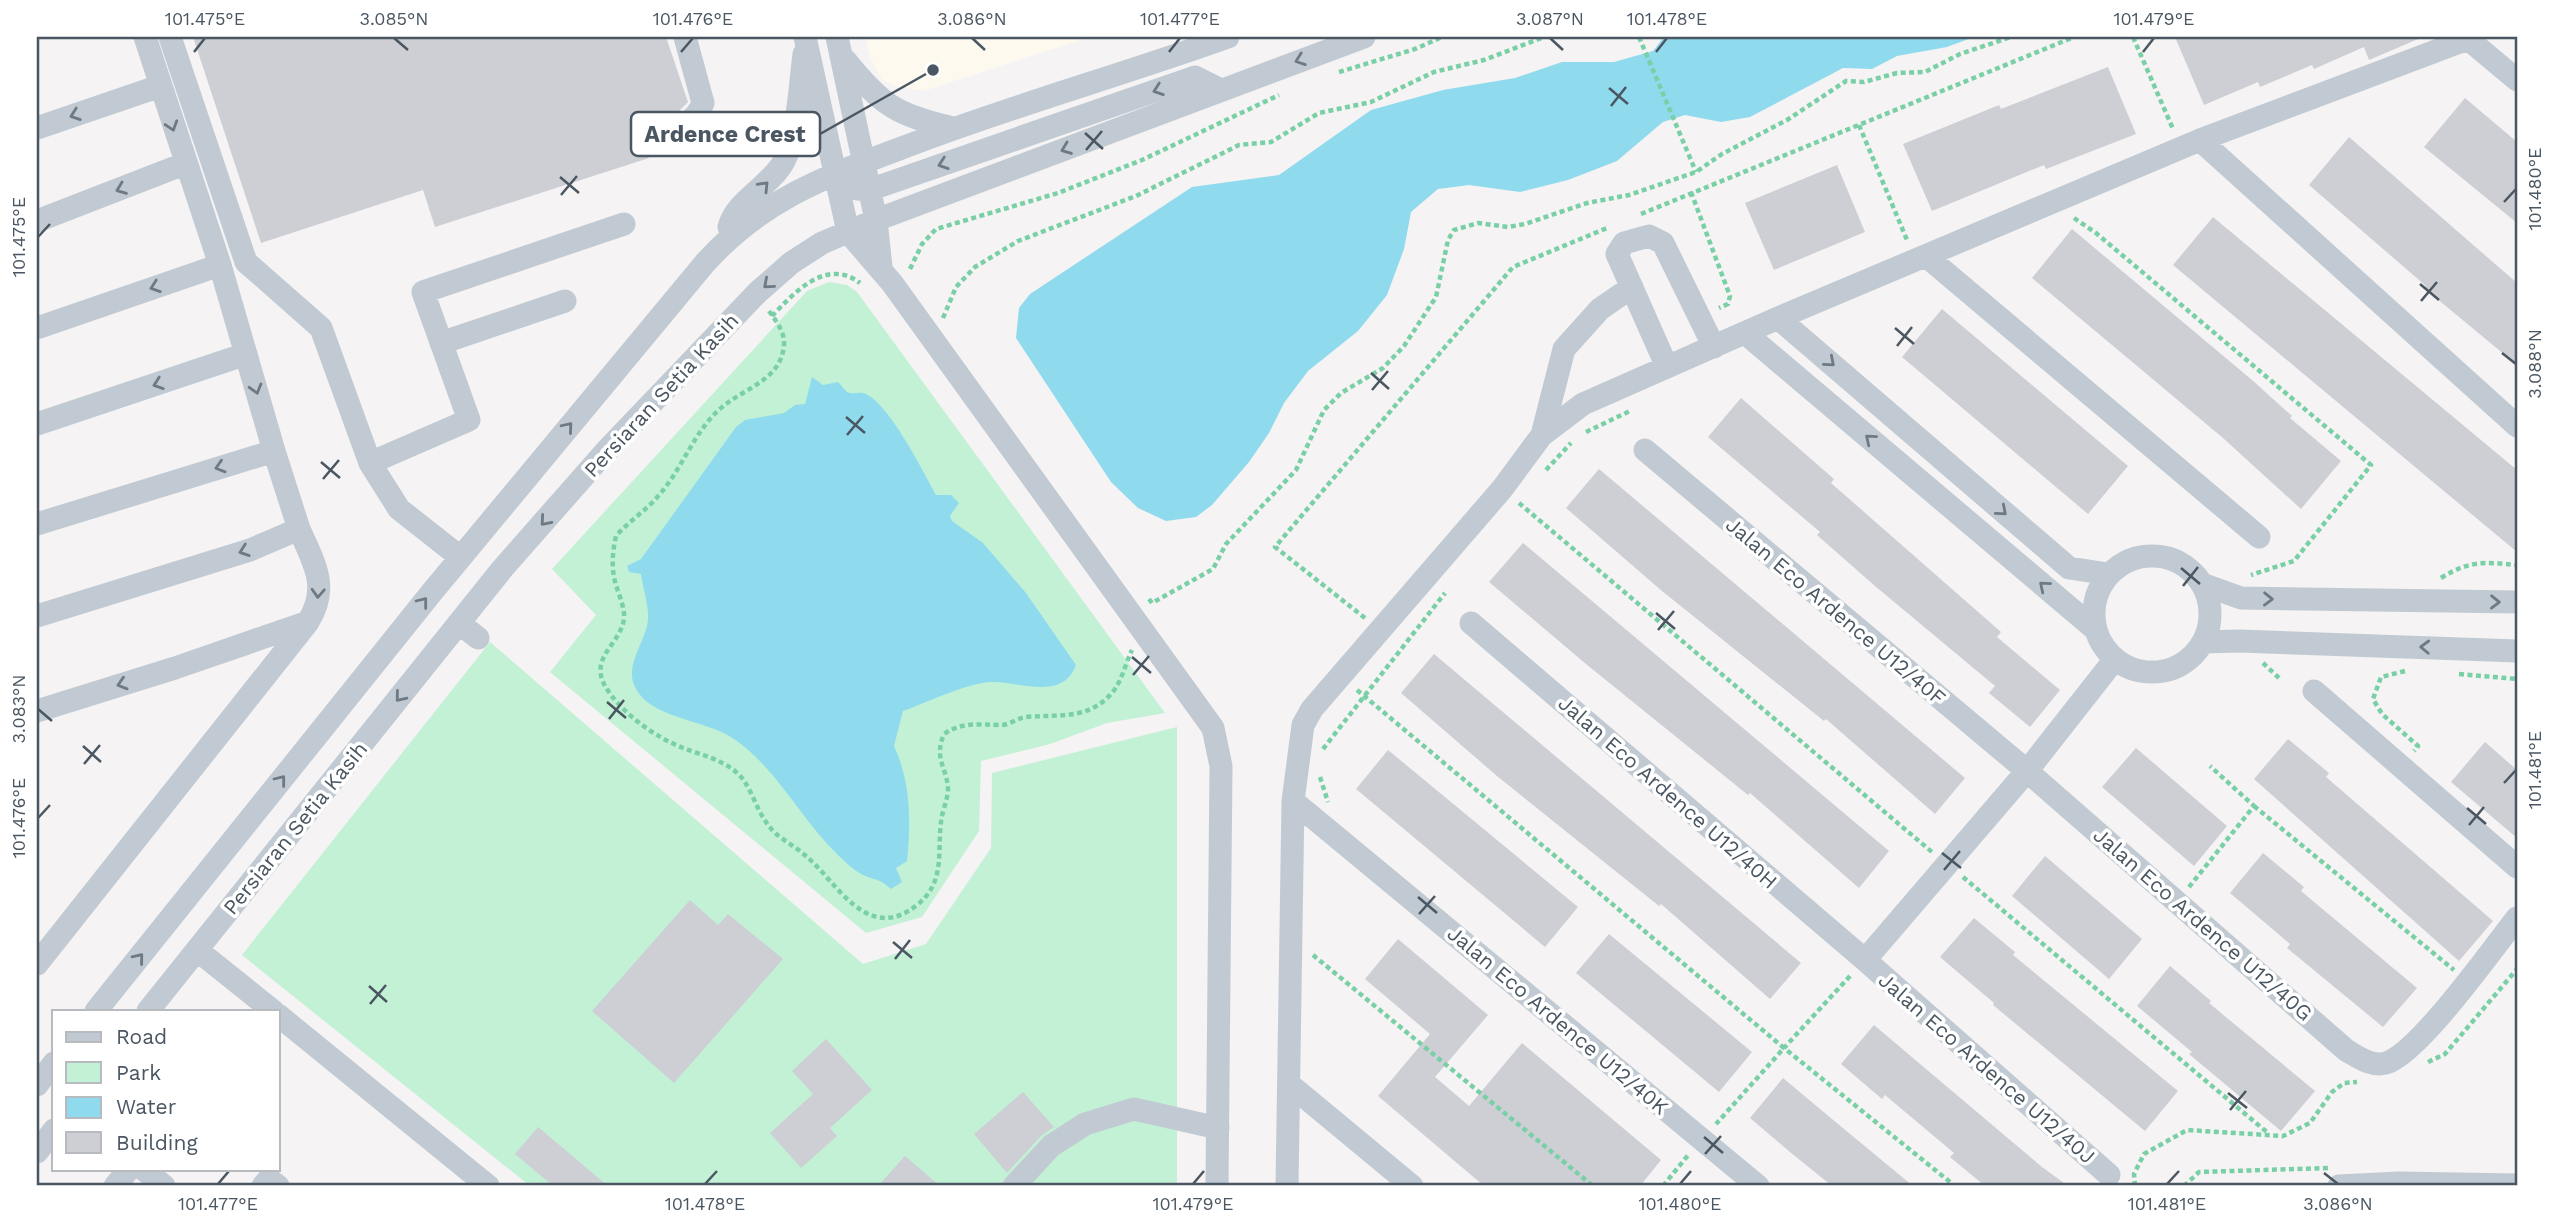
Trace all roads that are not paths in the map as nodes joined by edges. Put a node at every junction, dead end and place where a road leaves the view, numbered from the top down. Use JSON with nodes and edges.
{"nodes":[{"id":1,"x":145,"y":37,"type":"edge"},
{"id":2,"x":170,"y":37,"type":"edge"},
{"id":3,"x":685,"y":37,"type":"edge"},
{"id":4,"x":1228,"y":37,"type":"edge"},
{"id":5,"x":1364,"y":37,"type":"edge"},
{"id":6,"x":2471,"y":38,"type":"edge"},
{"id":7,"x":806,"y":39,"type":"edge"},
{"id":8,"x":840,"y":46,"type":"edge"},
{"id":9,"x":2517,"y":80,"type":"edge"},
{"id":10,"x":160,"y":86,"type":"junction"},
{"id":11,"x":1221,"y":90,"type":"junction"},
{"id":12,"x":37,"y":128,"type":"edge"},
{"id":13,"x":953,"y":128,"type":"junction"},
{"id":14,"x":652,"y":140,"type":"dead end"},
{"id":15,"x":2191,"y":144,"type":"junction"},
{"id":16,"x":184,"y":164,"type":"junction"},
{"id":17,"x":863,"y":164,"type":"junction"},
{"id":18,"x":836,"y":175,"type":"junction"},
{"id":19,"x":869,"y":190,"type":"junction"},
{"id":20,"x":37,"y":220,"type":"edge"},
{"id":21,"x":876,"y":220,"type":"junction"},
{"id":22,"x":624,"y":223,"type":"dead end"},
{"id":23,"x":848,"y":232,"type":"junction"},
{"id":24,"x":726,"y":240,"type":"junction"},
{"id":25,"x":1921,"y":258,"type":"junction"},
{"id":26,"x":220,"y":265,"type":"junction"},
{"id":27,"x":900,"y":276,"type":"junction"},
{"id":28,"x":1632,"y":287,"type":"junction"},
{"id":29,"x":565,"y":301,"type":"dead end"},
{"id":30,"x":1778,"y":318,"type":"junction"},
{"id":31,"x":37,"y":328,"type":"edge"},
{"id":32,"x":1745,"y":333,"type":"junction"},
{"id":33,"x":441,"y":343,"type":"junction"},
{"id":34,"x":1714,"y":346,"type":"junction"},
{"id":35,"x":246,"y":354,"type":"junction"},
{"id":36,"x":1667,"y":367,"type":"junction"},
{"id":37,"x":37,"y":425,"type":"edge"},
{"id":38,"x":2517,"y":426,"type":"edge"},
{"id":39,"x":1542,"y":435,"type":"junction"},
{"id":40,"x":1646,"y":450,"type":"dead end"},
{"id":41,"x":274,"y":451,"type":"junction"},
{"id":42,"x":370,"y":463,"type":"junction"},
{"id":43,"x":37,"y":524,"type":"edge"},
{"id":44,"x":299,"y":529,"type":"junction"},
{"id":45,"x":2259,"y":537,"type":"dead end"},
{"id":46,"x":460,"y":557,"type":"junction"},
{"id":47,"x":2108,"y":574,"type":"junction"},
{"id":48,"x":2202,"y":584,"type":"junction"},
{"id":49,"x":2517,"y":602,"type":"edge"},
{"id":50,"x":37,"y":616,"type":"edge"},
{"id":51,"x":308,"y":622,"type":"junction"},
{"id":52,"x":459,"y":623,"type":"junction"},
{"id":53,"x":1471,"y":623,"type":"dead end"},
{"id":54,"x":2096,"y":630,"type":"junction"},
{"id":55,"x":478,"y":639,"type":"dead end"},
{"id":56,"x":2204,"y":642,"type":"junction"},
{"id":57,"x":2517,"y":650,"type":"edge"},
{"id":58,"x":2115,"y":659,"type":"junction"},
{"id":59,"x":2314,"y":691,"type":"dead end"},
{"id":60,"x":37,"y":710,"type":"edge"},
{"id":61,"x":2027,"y":771,"type":"junction"},
{"id":62,"x":1293,"y":801,"type":"junction"},
{"id":63,"x":2517,"y":867,"type":"edge"},
{"id":64,"x":2517,"y":918,"type":"edge"},
{"id":65,"x":197,"y":950,"type":"junction"},
{"id":66,"x":1865,"y":960,"type":"junction"},
{"id":67,"x":37,"y":964,"type":"edge"},
{"id":68,"x":97,"y":1010,"type":"edge"},
{"id":69,"x":149,"y":1010,"type":"edge"},
{"id":70,"x":272,"y":1010,"type":"edge"},
{"id":71,"x":280,"y":1018,"type":"edge"},
{"id":72,"x":52,"y":1066,"type":"edge"},
{"id":73,"x":1289,"y":1084,"type":"junction"},
{"id":74,"x":37,"y":1085,"type":"edge"},
{"id":75,"x":1218,"y":1128,"type":"junction"},
{"id":76,"x":52,"y":1133,"type":"edge"},
{"id":77,"x":37,"y":1152,"type":"edge"},
{"id":78,"x":128,"y":1170,"type":"edge"},
{"id":79,"x":144,"y":1170,"type":"edge"},
{"id":80,"x":2109,"y":1175,"type":"dead end"},
{"id":81,"x":2340,"y":1177,"type":"edge"},
{"id":82,"x":2399,"y":1185,"type":"edge"},
{"id":83,"x":2517,"y":1185,"type":"edge"},
{"id":84,"x":115,"y":1186,"type":"edge"},
{"id":85,"x":164,"y":1186,"type":"edge"},
{"id":86,"x":263,"y":1186,"type":"edge"},
{"id":87,"x":278,"y":1186,"type":"edge"},
{"id":88,"x":488,"y":1186,"type":"edge"},
{"id":89,"x":1014,"y":1186,"type":"edge"},
{"id":90,"x":1217,"y":1186,"type":"edge"},
{"id":91,"x":1287,"y":1186,"type":"edge"},
{"id":92,"x":1412,"y":1186,"type":"edge"},
{"id":93,"x":1758,"y":1186,"type":"edge"}],
"edges":[{"from":1,"to":10,"type":"street"},
{"from":2,"to":42,"type":"street"},
{"from":3,"to":14,"type":"street"},
{"from":4,"to":13,"type":"street","name":"Persiaran Setia Kasih"},
{"from":5,"to":11,"type":"street","name":"Persiaran Setia Kasih","one_way":true},
{"from":6,"to":9,"type":"street"},
{"from":6,"to":15,"type":"street"},
{"from":7,"to":18,"type":"street"},
{"from":24,"to":7,"type":"street","one_way":true},
{"from":8,"to":13,"type":"street"},
{"from":8,"to":17,"type":"street"},
{"from":10,"to":12,"type":"street","one_way":true},
{"from":10,"to":16,"type":"street","one_way":true},
{"from":11,"to":19,"type":"street","one_way":true},
{"from":11,"to":21,"type":"street","name":"Persiaran Setia Kasih","one_way":true},
{"from":13,"to":17,"type":"street","name":"Persiaran Setia Kasih"},
{"from":15,"to":25,"type":"street"},
{"from":15,"to":38,"type":"street"},
{"from":16,"to":20,"type":"street","one_way":true},
{"from":16,"to":26,"type":"street"},
{"from":17,"to":18,"type":"street","name":"Persiaran Setia Kasih"},
{"from":17,"to":19,"type":"street"},
{"from":18,"to":19,"type":"street"},
{"from":18,"to":23,"type":"street"},
{"from":18,"to":24,"type":"street","name":"Persiaran Setia Kasih"},
{"from":19,"to":21,"type":"street"},
{"from":21,"to":23,"type":"street","name":"Persiaran Setia Kasih"},
{"from":21,"to":27,"type":"street"},
{"from":22,"to":33,"type":"street"},
{"from":23,"to":27,"type":"street"},
{"from":23,"to":52,"type":"street","name":"Persiaran Setia Kasih","one_way":true},
{"from":46,"to":24,"type":"street","name":"Persiaran Setia Kasih","one_way":true},
{"from":25,"to":30,"type":"street"},
{"from":25,"to":45,"type":"street"},
{"from":26,"to":31,"type":"street","one_way":true},
{"from":26,"to":35,"type":"street"},
{"from":27,"to":75,"type":"street"},
{"from":28,"to":34,"type":"street"},
{"from":28,"to":36,"type":"street"},
{"from":28,"to":39,"type":"street"},
{"from":29,"to":33,"type":"street"},
{"from":30,"to":32,"type":"street"},
{"from":30,"to":47,"type":"street","one_way":true},
{"from":32,"to":34,"type":"street"},
{"from":54,"to":32,"type":"street","one_way":true},
{"from":33,"to":42,"type":"street"},
{"from":34,"to":36,"type":"street"},
{"from":35,"to":37,"type":"street","one_way":true},
{"from":35,"to":41,"type":"street","one_way":true},
{"from":36,"to":39,"type":"street"},
{"from":39,"to":62,"type":"street"},
{"from":40,"to":61,"type":"street","name":"Jalan Eco Ardence U12/40F"},
{"from":41,"to":43,"type":"street","one_way":true},
{"from":41,"to":44,"type":"street"},
{"from":42,"to":46,"type":"street"},
{"from":44,"to":50,"type":"street","one_way":true},
{"from":44,"to":51,"type":"street","one_way":true},
{"from":68,"to":46,"type":"street","name":"Persiaran Setia Kasih","one_way":true},
{"from":47,"to":48,"type":"street"},
{"from":47,"to":54,"type":"street"},
{"from":48,"to":49,"type":"street","one_way":true},
{"from":48,"to":56,"type":"street"},
{"from":51,"to":60,"type":"street","one_way":true},
{"from":51,"to":67,"type":"street"},
{"from":52,"to":55,"type":"street"},
{"from":52,"to":65,"type":"street","name":"Persiaran Setia Kasih","one_way":true},
{"from":53,"to":66,"type":"street","name":"Jalan Eco Ardence U12/40H"},
{"from":54,"to":58,"type":"street"},
{"from":57,"to":56,"type":"street","one_way":true},
{"from":56,"to":58,"type":"street"},
{"from":58,"to":61,"type":"street"},
{"from":59,"to":63,"type":"street"},
{"from":61,"to":64,"type":"street","name":"Jalan Eco Ardence U12/40G"},
{"from":61,"to":66,"type":"street"},
{"from":62,"to":73,"type":"street"},
{"from":62,"to":93,"type":"street","name":"Jalan Eco Ardence U12/40K"},
{"from":65,"to":69,"type":"street","name":"Persiaran Setia Kasih"},
{"from":65,"to":70,"type":"street"},
{"from":66,"to":80,"type":"street","name":"Jalan Eco Ardence U12/40J"},
{"from":71,"to":88,"type":"street"},
{"from":72,"to":74,"type":"street"},
{"from":73,"to":91,"type":"street"},
{"from":73,"to":92,"type":"street"},
{"from":75,"to":89,"type":"street"},
{"from":75,"to":90,"type":"street"},
{"from":76,"to":77,"type":"street"},
{"from":78,"to":84,"type":"street"},
{"from":79,"to":85,"type":"street"},
{"from":81,"to":82,"type":"street"},
{"from":82,"to":83,"type":"street"},
{"from":86,"to":87,"type":"street"}]}
